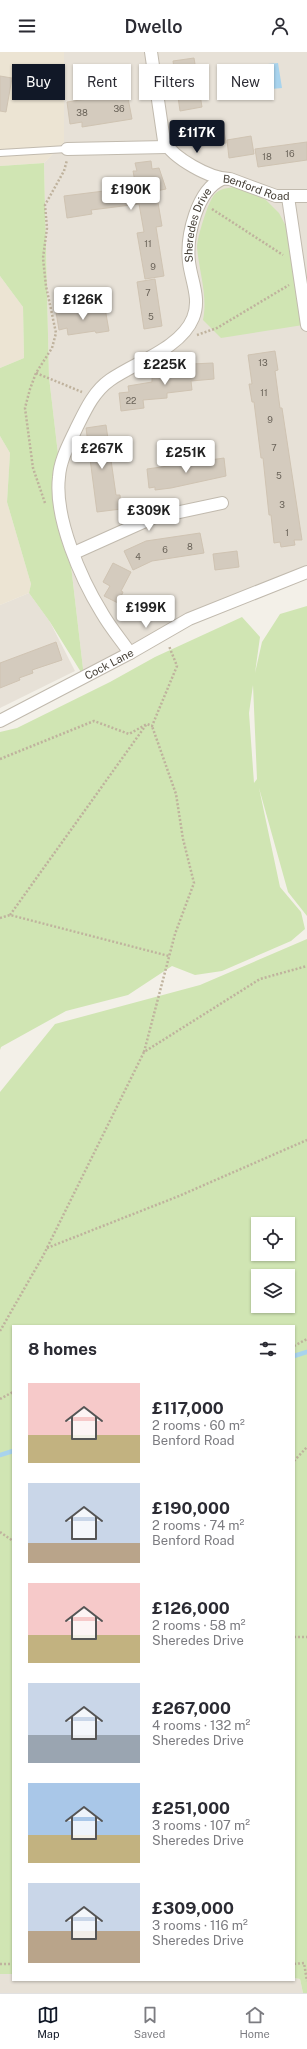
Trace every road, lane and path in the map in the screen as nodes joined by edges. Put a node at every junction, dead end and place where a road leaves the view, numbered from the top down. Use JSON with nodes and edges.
{"nodes":[{"id":1,"x":151,"y":52,"type":"edge"},
{"id":2,"x":167,"y":147,"type":"junction"},
{"id":3,"x":67,"y":149,"type":"junction"},
{"id":4,"x":0,"y":153,"type":"edge"},
{"id":5,"x":222,"y":179,"type":"junction"},
{"id":6,"x":307,"y":196,"type":"edge"},
{"id":7,"x":288,"y":197,"type":"junction"},
{"id":8,"x":201,"y":202,"type":"junction"},
{"id":9,"x":297,"y":264,"type":"junction"},
{"id":10,"x":300,"y":279,"type":"junction"},
{"id":11,"x":307,"y":324,"type":"edge"},
{"id":12,"x":181,"y":336,"type":"junction"},
{"id":13,"x":36,"y":373,"type":"junction"},
{"id":14,"x":92,"y":398,"type":"junction"},
{"id":15,"x":222,"y":503,"type":"dead end"},
{"id":16,"x":48,"y":509,"type":"dead end"},
{"id":17,"x":74,"y":553,"type":"junction"},
{"id":18,"x":307,"y":572,"type":"edge"},
{"id":19,"x":163,"y":632,"type":"junction"},
{"id":20,"x":130,"y":653,"type":"junction"},
{"id":21,"x":0,"y":721,"type":"edge"},
{"id":22,"x":147,"y":724,"type":"junction"},
{"id":23,"x":152,"y":726,"type":"junction"},
{"id":24,"x":0,"y":760,"type":"edge"},
{"id":25,"x":10,"y":915,"type":"junction"},
{"id":26,"x":0,"y":918,"type":"edge"},
{"id":27,"x":169,"y":956,"type":"junction"},
{"id":28,"x":307,"y":966,"type":"edge"},
{"id":29,"x":144,"y":1052,"type":"junction"},
{"id":30,"x":307,"y":1140,"type":"edge"},
{"id":31,"x":47,"y":1248,"type":"junction"},
{"id":32,"x":0,"y":1331,"type":"edge"},
{"id":33,"x":307,"y":1339,"type":"edge"},
{"id":34,"x":295,"y":1345,"type":"edge"},
{"id":35,"x":12,"y":1393,"type":"edge"},
{"id":36,"x":0,"y":1399,"type":"edge"},
{"id":37,"x":307,"y":1447,"type":"edge"},
{"id":38,"x":295,"y":1460,"type":"edge"},
{"id":39,"x":0,"y":1532,"type":"edge"},
{"id":40,"x":12,"y":1540,"type":"edge"},
{"id":41,"x":295,"y":1637,"type":"edge"},
{"id":42,"x":307,"y":1637,"type":"edge"},
{"id":43,"x":0,"y":1964,"type":"edge"},
{"id":44,"x":12,"y":1964,"type":"edge"},
{"id":45,"x":295,"y":1964,"type":"edge"},
{"id":46,"x":307,"y":1981,"type":"edge"}],
"edges":[{"from":1,"to":2,"type":"street"},
{"from":2,"to":3,"type":"street"},
{"from":2,"to":5,"type":"street","name":"Benford Road"},
{"from":3,"to":4,"type":"lane"},
{"from":3,"to":13,"type":"path"},
{"from":5,"to":7,"type":"street","name":"Benford Road"},
{"from":5,"to":8,"type":"street","name":"Sheredes Drive"},
{"from":6,"to":7,"type":"street","name":"Benford Road"},
{"from":7,"to":9,"type":"street"},
{"from":8,"to":9,"type":"path"},
{"from":8,"to":12,"type":"street","name":"Sheredes Drive"},
{"from":9,"to":10,"type":"street"},
{"from":10,"to":11,"type":"street"},
{"from":10,"to":12,"type":"path"},
{"from":12,"to":14,"type":"street","name":"Sheredes Drive"},
{"from":13,"to":14,"type":"path"},
{"from":13,"to":16,"type":"path"},
{"from":14,"to":17,"type":"street","name":"Sheredes Drive"},
{"from":15,"to":17,"type":"street"},
{"from":17,"to":20,"type":"street","name":"Sheredes Drive"},
{"from":18,"to":19,"type":"street","name":"Cock Lane"},
{"from":19,"to":20,"type":"street","name":"Cock Lane"},
{"from":19,"to":23,"type":"path"},
{"from":20,"to":21,"type":"street","name":"Cock Lane"},
{"from":22,"to":23,"type":"path"},
{"from":22,"to":24,"type":"path"},
{"from":22,"to":25,"type":"path"},
{"from":23,"to":27,"type":"path"},
{"from":25,"to":26,"type":"path"},
{"from":25,"to":27,"type":"path"},
{"from":27,"to":29,"type":"path"},
{"from":28,"to":29,"type":"path"},
{"from":29,"to":31,"type":"path"},
{"from":30,"to":31,"type":"path"},
{"from":31,"to":32,"type":"path"},
{"from":33,"to":34,"type":"path"},
{"from":35,"to":36,"type":"path"},
{"from":37,"to":38,"type":"path"},
{"from":39,"to":40,"type":"path"},
{"from":41,"to":42,"type":"path"},
{"from":43,"to":44,"type":"path"},
{"from":45,"to":46,"type":"path"}]}
